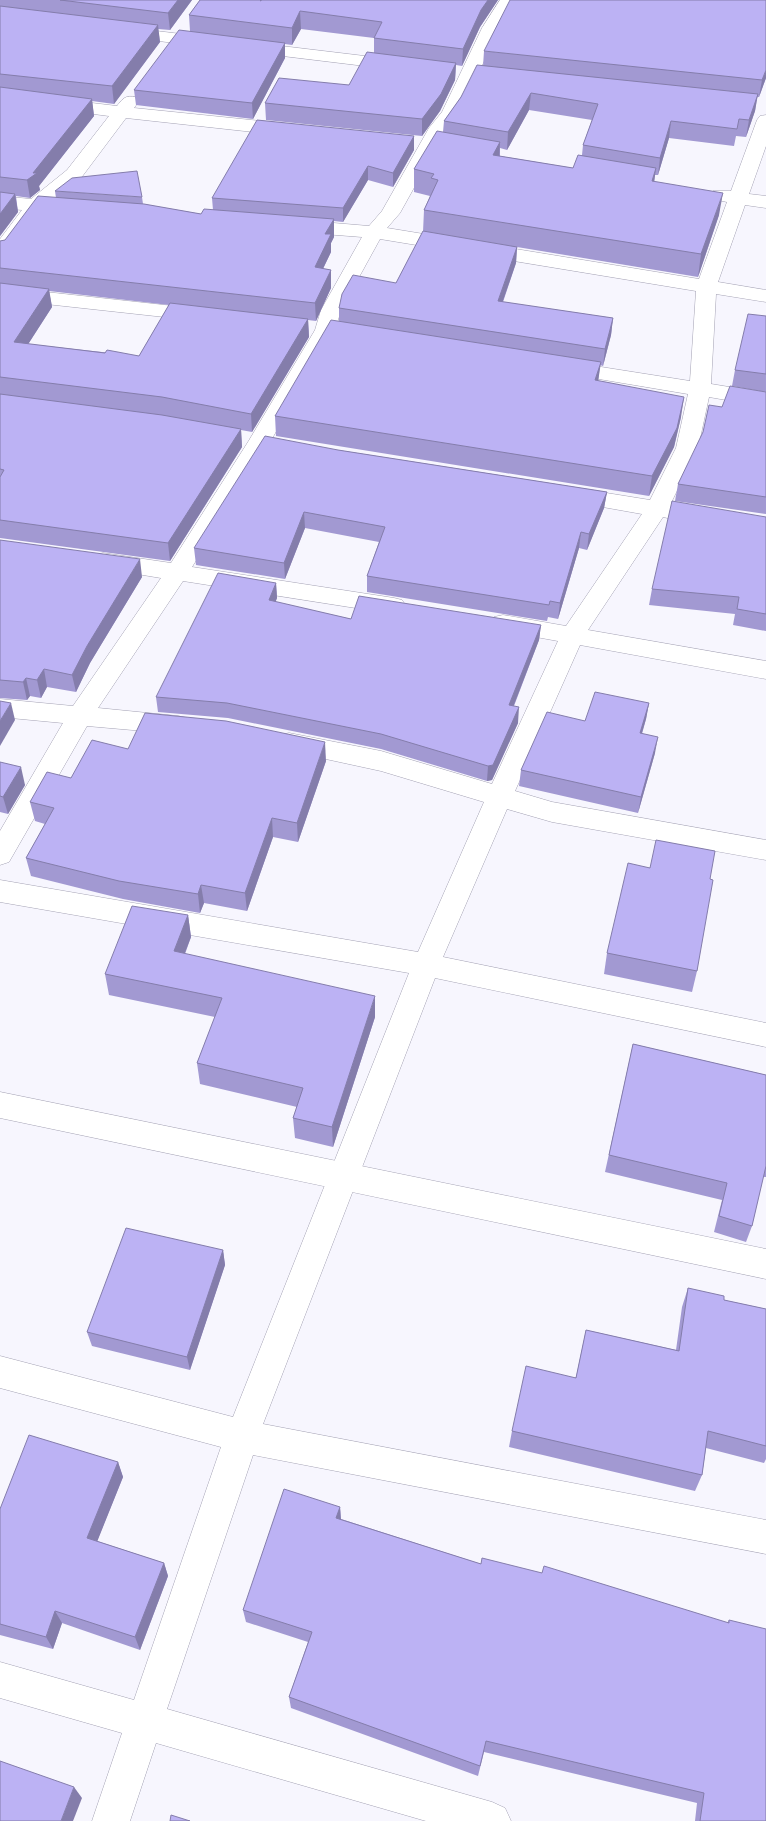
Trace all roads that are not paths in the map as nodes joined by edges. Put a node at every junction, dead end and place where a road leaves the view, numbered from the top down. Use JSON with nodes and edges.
{"nodes":[{"id":1,"x":508,"y":0,"type":"edge"},
{"id":2,"x":187,"y":23,"type":"edge"},
{"id":3,"x":108,"y":30,"type":"edge"},
{"id":4,"x":176,"y":39,"type":"junction"},
{"id":5,"x":165,"y":53,"type":"edge"},
{"id":6,"x":411,"y":67,"type":"edge"},
{"id":7,"x":451,"y":71,"type":"edge"},
{"id":8,"x":470,"y":74,"type":"junction"},
{"id":9,"x":490,"y":76,"type":"edge"},
{"id":10,"x":138,"y":90,"type":"edge"},
{"id":11,"x":0,"y":97,"type":"edge"},
{"id":12,"x":763,"y":109,"type":"edge"},
{"id":13,"x":121,"y":112,"type":"junction"},
{"id":14,"x":310,"y":132,"type":"edge"},
{"id":15,"x":409,"y":142,"type":"edge"},
{"id":16,"x":429,"y":144,"type":"junction"},
{"id":17,"x":448,"y":148,"type":"edge"},
{"id":18,"x":699,"y":192,"type":"edge"},
{"id":19,"x":738,"y":198,"type":"junction"},
{"id":20,"x":0,"y":202,"type":"edge"},
{"id":21,"x":766,"y":202,"type":"edge"},
{"id":22,"x":35,"y":206,"type":"junction"},
{"id":23,"x":85,"y":210,"type":"edge"},
{"id":24,"x":284,"y":225,"type":"edge"},
{"id":25,"x":374,"y":232,"type":"junction"},
{"id":26,"x":0,"y":253,"type":"edge"},
{"id":27,"x":706,"y":287,"type":"junction"},
{"id":28,"x":0,"y":293,"type":"edge"},
{"id":29,"x":766,"y":296,"type":"edge"},
{"id":30,"x":217,"y":317,"type":"edge"},
{"id":31,"x":542,"y":364,"type":"edge"},
{"id":32,"x":700,"y":389,"type":"junction"},
{"id":33,"x":766,"y":400,"type":"edge"},
{"id":34,"x":547,"y":491,"type":"edge"},
{"id":35,"x":658,"y":508,"type":"junction"},
{"id":36,"x":697,"y":514,"type":"edge"},
{"id":37,"x":79,"y":558,"type":"edge"},
{"id":38,"x":178,"y":571,"type":"junction"},
{"id":39,"x":419,"y":610,"type":"edge"},
{"id":40,"x":477,"y":619,"type":"edge"},
{"id":41,"x":573,"y":634,"type":"junction"},
{"id":42,"x":766,"y":670,"type":"edge"},
{"id":43,"x":0,"y":708,"type":"edge"},
{"id":44,"x":79,"y":717,"type":"junction"},
{"id":45,"x":198,"y":727,"type":"edge"},
{"id":46,"x":266,"y":737,"type":"edge"},
{"id":47,"x":500,"y":795,"type":"junction"},
{"id":48,"x":766,"y":850,"type":"edge"},
{"id":49,"x":0,"y":855,"type":"edge"},
{"id":50,"x":0,"y":891,"type":"edge"},
{"id":51,"x":426,"y":965,"type":"junction"},
{"id":52,"x":766,"y":1036,"type":"edge"},
{"id":53,"x":0,"y":1106,"type":"edge"},
{"id":54,"x":342,"y":1175,"type":"junction"},
{"id":55,"x":766,"y":1264,"type":"edge"},
{"id":56,"x":0,"y":1372,"type":"edge"},
{"id":57,"x":242,"y":1436,"type":"junction"},
{"id":58,"x":766,"y":1537,"type":"edge"},
{"id":59,"x":0,"y":1680,"type":"edge"},
{"id":60,"x":144,"y":1721,"type":"junction"},
{"id":61,"x":111,"y":1821,"type":"edge"},
{"id":62,"x":492,"y":1821,"type":"edge"}],
"edges":[{"from":1,"to":8,"type":"street"},
{"from":2,"to":4,"type":"street"},
{"from":3,"to":4,"type":"street"},
{"from":4,"to":5,"type":"street"},
{"from":4,"to":6,"type":"street"},
{"from":7,"to":8,"type":"street"},
{"from":8,"to":9,"type":"street"},
{"from":8,"to":16,"type":"street"},
{"from":10,"to":13,"type":"street"},
{"from":11,"to":13,"type":"street"},
{"from":12,"to":19,"type":"street"},
{"from":13,"to":14,"type":"street"},
{"from":13,"to":22,"type":"street"},
{"from":15,"to":16,"type":"street"},
{"from":16,"to":17,"type":"street"},
{"from":16,"to":25,"type":"street"},
{"from":18,"to":19,"type":"street"},
{"from":19,"to":21,"type":"street"},
{"from":19,"to":27,"type":"street"},
{"from":20,"to":22,"type":"street"},
{"from":22,"to":23,"type":"street"},
{"from":22,"to":26,"type":"street"},
{"from":24,"to":25,"type":"street"},
{"from":25,"to":27,"type":"street"},
{"from":25,"to":38,"type":"street"},
{"from":27,"to":29,"type":"street"},
{"from":27,"to":32,"type":"street"},
{"from":28,"to":30,"type":"street"},
{"from":31,"to":32,"type":"street"},
{"from":32,"to":33,"type":"street"},
{"from":32,"to":35,"type":"street"},
{"from":34,"to":35,"type":"street"},
{"from":35,"to":36,"type":"street"},
{"from":35,"to":41,"type":"street"},
{"from":37,"to":38,"type":"street"},
{"from":38,"to":39,"type":"street"},
{"from":38,"to":44,"type":"street"},
{"from":40,"to":41,"type":"street"},
{"from":41,"to":42,"type":"street"},
{"from":41,"to":47,"type":"street"},
{"from":43,"to":44,"type":"street"},
{"from":44,"to":45,"type":"street"},
{"from":44,"to":49,"type":"street"},
{"from":46,"to":47,"type":"street"},
{"from":47,"to":48,"type":"street"},
{"from":47,"to":51,"type":"street"},
{"from":50,"to":51,"type":"street"},
{"from":51,"to":52,"type":"street"},
{"from":51,"to":54,"type":"street"},
{"from":53,"to":54,"type":"street"},
{"from":54,"to":55,"type":"street"},
{"from":54,"to":57,"type":"street"},
{"from":56,"to":57,"type":"street"},
{"from":57,"to":58,"type":"street"},
{"from":57,"to":60,"type":"street"},
{"from":59,"to":60,"type":"street"},
{"from":60,"to":61,"type":"street"},
{"from":60,"to":62,"type":"street"}]}
